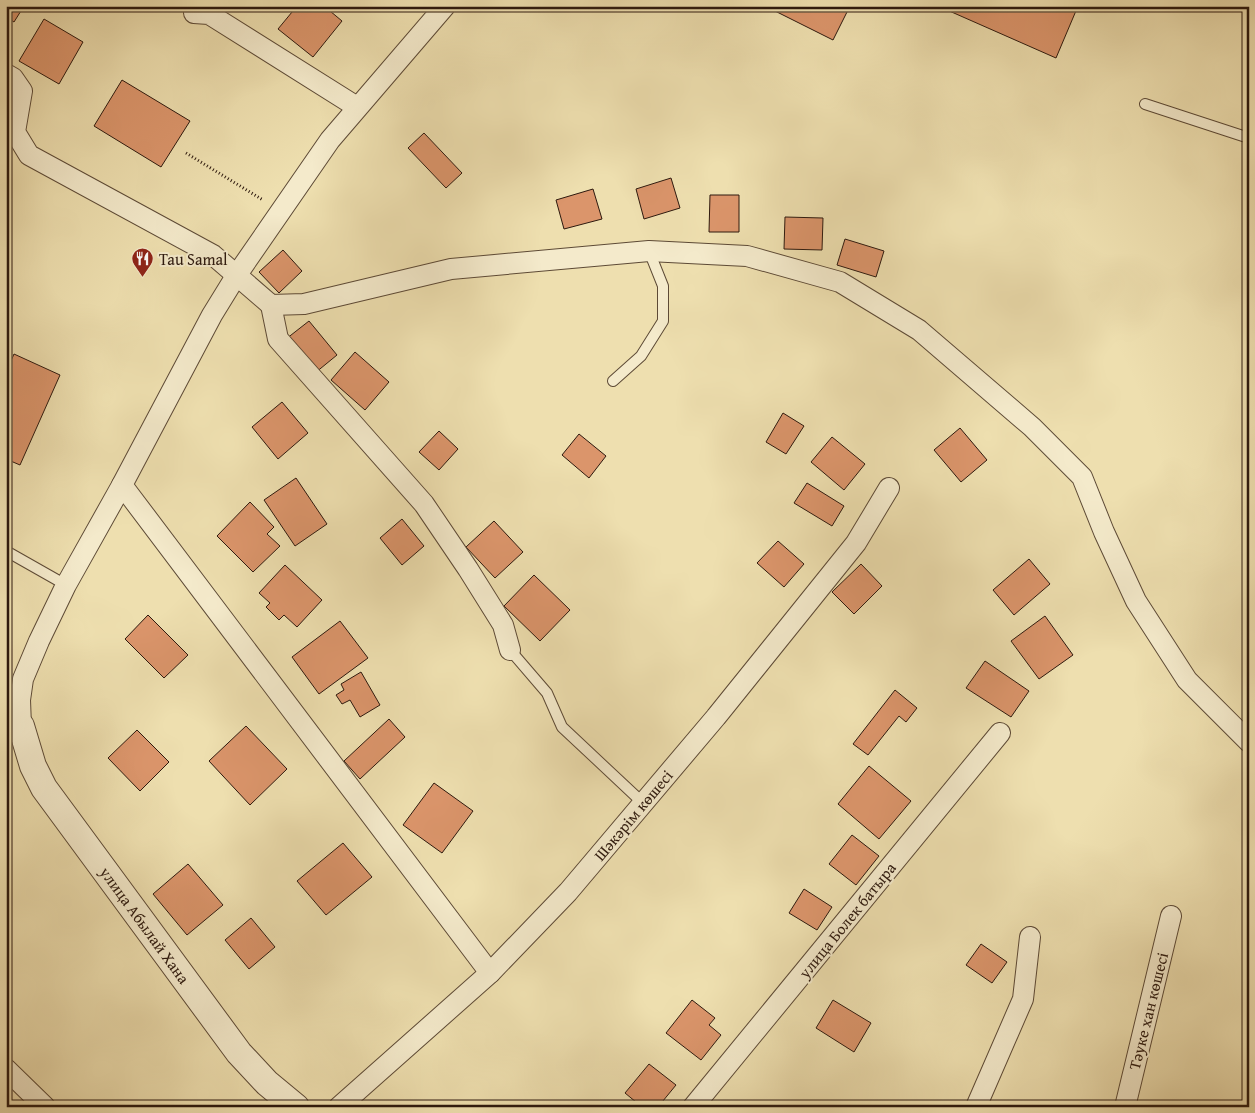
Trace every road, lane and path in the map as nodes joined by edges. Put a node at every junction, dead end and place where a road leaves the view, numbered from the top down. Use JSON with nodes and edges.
{"nodes":[{"id":1,"x":445,"y":6,"type":"edge"},
{"id":2,"x":194,"y":13,"type":"dead end"},
{"id":3,"x":6,"y":74,"type":"edge"},
{"id":4,"x":1144,"y":104,"type":"dead end"},
{"id":5,"x":357,"y":107,"type":"junction"},
{"id":6,"x":1249,"y":138,"type":"edge"},
{"id":7,"x":186,"y":153,"type":"dead end"},
{"id":8,"x":281,"y":210,"type":"junction"},
{"id":9,"x":649,"y":251,"type":"junction"},
{"id":10,"x":236,"y":276,"type":"junction"},
{"id":11,"x":271,"y":305,"type":"junction"},
{"id":12,"x":613,"y":382,"type":"dead end"},
{"id":13,"x":122,"y":485,"type":"junction"},
{"id":14,"x":889,"y":488,"type":"dead end"},
{"id":15,"x":6,"y":551,"type":"edge"},
{"id":16,"x":66,"y":585,"type":"junction"},
{"id":17,"x":510,"y":650,"type":"joint"},
{"id":18,"x":14,"y":723,"type":"edge"},
{"id":19,"x":1000,"y":733,"type":"dead end"},
{"id":20,"x":1249,"y":742,"type":"edge"},
{"id":21,"x":643,"y":803,"type":"junction"},
{"id":22,"x":1171,"y":916,"type":"dead end"},
{"id":23,"x":1030,"y":937,"type":"dead end"},
{"id":24,"x":490,"y":973,"type":"junction"},
{"id":25,"x":6,"y":1068,"type":"edge"},
{"id":26,"x":45,"y":1107,"type":"edge"},
{"id":27,"x":296,"y":1107,"type":"edge"},
{"id":28,"x":339,"y":1107,"type":"edge"},
{"id":29,"x":694,"y":1107,"type":"edge"},
{"id":30,"x":976,"y":1107,"type":"edge"},
{"id":31,"x":1125,"y":1107,"type":"edge"}],
"edges":[{"from":1,"to":5,"type":"street"},
{"from":2,"to":5,"type":"street"},
{"from":3,"to":10,"type":"street"},
{"from":4,"to":6,"type":"lane"},
{"from":5,"to":8,"type":"street"},
{"from":7,"to":8,"type":"path"},
{"from":8,"to":10,"type":"street"},
{"from":9,"to":11,"type":"street"},
{"from":9,"to":12,"type":"lane"},
{"from":9,"to":20,"type":"street"},
{"from":10,"to":11,"type":"street"},
{"from":10,"to":13,"type":"street"},
{"from":11,"to":17,"type":"street"},
{"from":13,"to":16,"type":"street"},
{"from":13,"to":24,"type":"street"},
{"from":14,"to":21,"type":"street","name":"Шәкәрім көшесі"},
{"from":15,"to":16,"type":"lane"},
{"from":16,"to":18,"type":"street"},
{"from":17,"to":21,"type":"lane"},
{"from":18,"to":27,"type":"street","name":"улица Абылай Хана"},
{"from":19,"to":29,"type":"street","name":"улица Болек батыра"},
{"from":21,"to":24,"type":"street","name":"Шәкәрім көшесі"},
{"from":22,"to":31,"type":"street","name":"Тәуке хан көшесі"},
{"from":23,"to":30,"type":"street"},
{"from":24,"to":28,"type":"street","name":"Шәкәрім көшесі"},
{"from":25,"to":26,"type":"street"}]}
